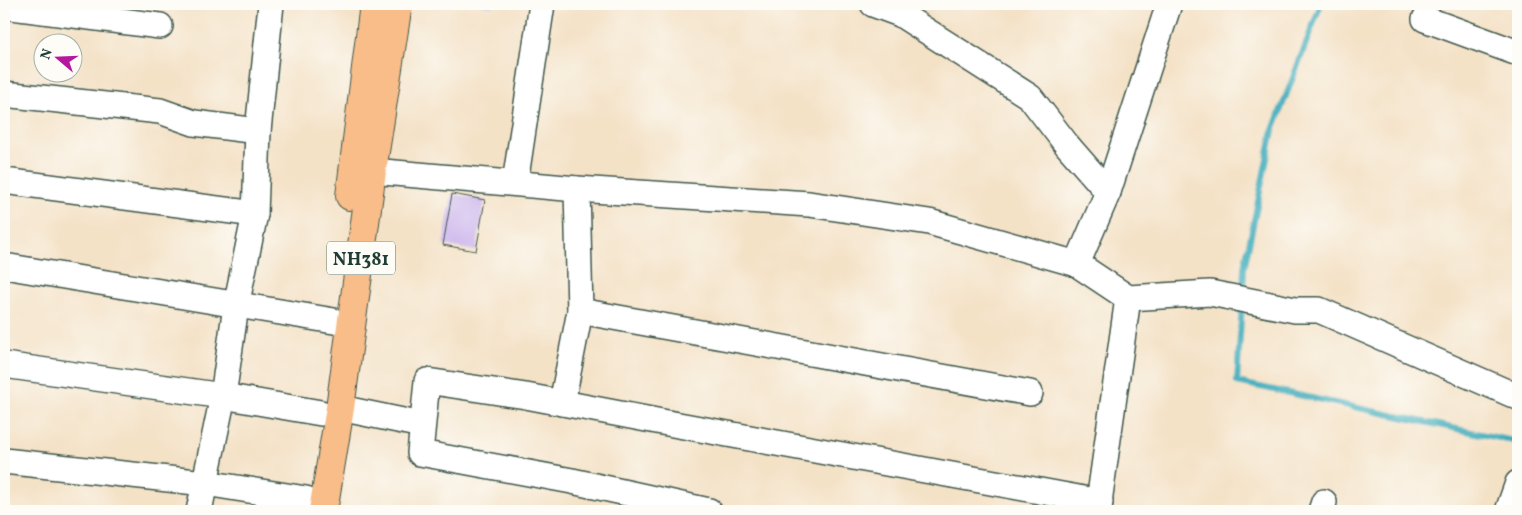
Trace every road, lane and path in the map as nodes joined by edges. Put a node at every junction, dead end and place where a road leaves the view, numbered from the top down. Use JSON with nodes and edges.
{"nodes":[{"id":1,"x":271,"y":4,"type":"edge"},
{"id":2,"x":374,"y":4,"type":"edge"},
{"id":3,"x":398,"y":4,"type":"edge"},
{"id":4,"x":542,"y":4,"type":"edge"},
{"id":5,"x":873,"y":4,"type":"edge"},
{"id":6,"x":1169,"y":4,"type":"edge"},
{"id":7,"x":4,"y":6,"type":"edge"},
{"id":8,"x":1425,"y":19,"type":"dead end"},
{"id":9,"x":160,"y":26,"type":"dead end"},
{"id":10,"x":1518,"y":53,"type":"edge"},
{"id":11,"x":4,"y":94,"type":"edge"},
{"id":12,"x":258,"y":131,"type":"junction"},
{"id":13,"x":372,"y":171,"type":"junction"},
{"id":14,"x":4,"y":181,"type":"edge"},
{"id":15,"x":515,"y":183,"type":"junction"},
{"id":16,"x":577,"y":189,"type":"junction"},
{"id":17,"x":1108,"y":192,"type":"junction"},
{"id":18,"x":256,"y":214,"type":"junction"},
{"id":19,"x":1077,"y":264,"type":"junction"},
{"id":20,"x":4,"y":266,"type":"edge"},
{"id":21,"x":1128,"y":298,"type":"junction"},
{"id":22,"x":236,"y":306,"type":"junction"},
{"id":23,"x":580,"y":311,"type":"junction"},
{"id":24,"x":334,"y":321,"type":"junction"},
{"id":25,"x":4,"y":365,"type":"edge"},
{"id":26,"x":1030,"y":393,"type":"dead end"},
{"id":27,"x":223,"y":396,"type":"junction"},
{"id":28,"x":1518,"y":398,"type":"edge"},
{"id":29,"x":562,"y":403,"type":"junction"},
{"id":30,"x":331,"y":411,"type":"junction"},
{"id":31,"x":422,"y":425,"type":"junction"},
{"id":32,"x":4,"y":461,"type":"edge"},
{"id":33,"x":205,"y":483,"type":"junction"},
{"id":34,"x":1100,"y":506,"type":"edge"},
{"id":35,"x":314,"y":507,"type":"edge"},
{"id":36,"x":199,"y":511,"type":"edge"},
{"id":37,"x":709,"y":511,"type":"edge"}],
"edges":[{"from":1,"to":12,"type":"street"},
{"from":2,"to":24,"type":"highway","number":"NH381"},
{"from":3,"to":13,"type":"highway","number":"NH381"},
{"from":4,"to":15,"type":"street"},
{"from":5,"to":17,"type":"street"},
{"from":6,"to":17,"type":"street"},
{"from":7,"to":9,"type":"street"},
{"from":8,"to":10,"type":"street"},
{"from":11,"to":12,"type":"street"},
{"from":12,"to":18,"type":"street"},
{"from":13,"to":15,"type":"street"},
{"from":13,"to":30,"type":"highway","number":"NH381"},
{"from":14,"to":18,"type":"street"},
{"from":15,"to":16,"type":"street"},
{"from":16,"to":19,"type":"street"},
{"from":16,"to":23,"type":"street"},
{"from":17,"to":19,"type":"street"},
{"from":18,"to":22,"type":"street"},
{"from":19,"to":21,"type":"street"},
{"from":20,"to":22,"type":"street"},
{"from":21,"to":28,"type":"street"},
{"from":21,"to":34,"type":"street"},
{"from":22,"to":24,"type":"street"},
{"from":22,"to":27,"type":"street"},
{"from":23,"to":26,"type":"street"},
{"from":23,"to":29,"type":"street"},
{"from":24,"to":30,"type":"highway","number":"NH381"},
{"from":25,"to":27,"type":"street"},
{"from":27,"to":30,"type":"street"},
{"from":27,"to":33,"type":"street"},
{"from":29,"to":31,"type":"street"},
{"from":29,"to":34,"type":"street"},
{"from":30,"to":31,"type":"street"},
{"from":30,"to":35,"type":"highway","number":"NH381"},
{"from":31,"to":37,"type":"street"},
{"from":32,"to":33,"type":"street"},
{"from":33,"to":35,"type":"street"},
{"from":33,"to":36,"type":"street"}]}
